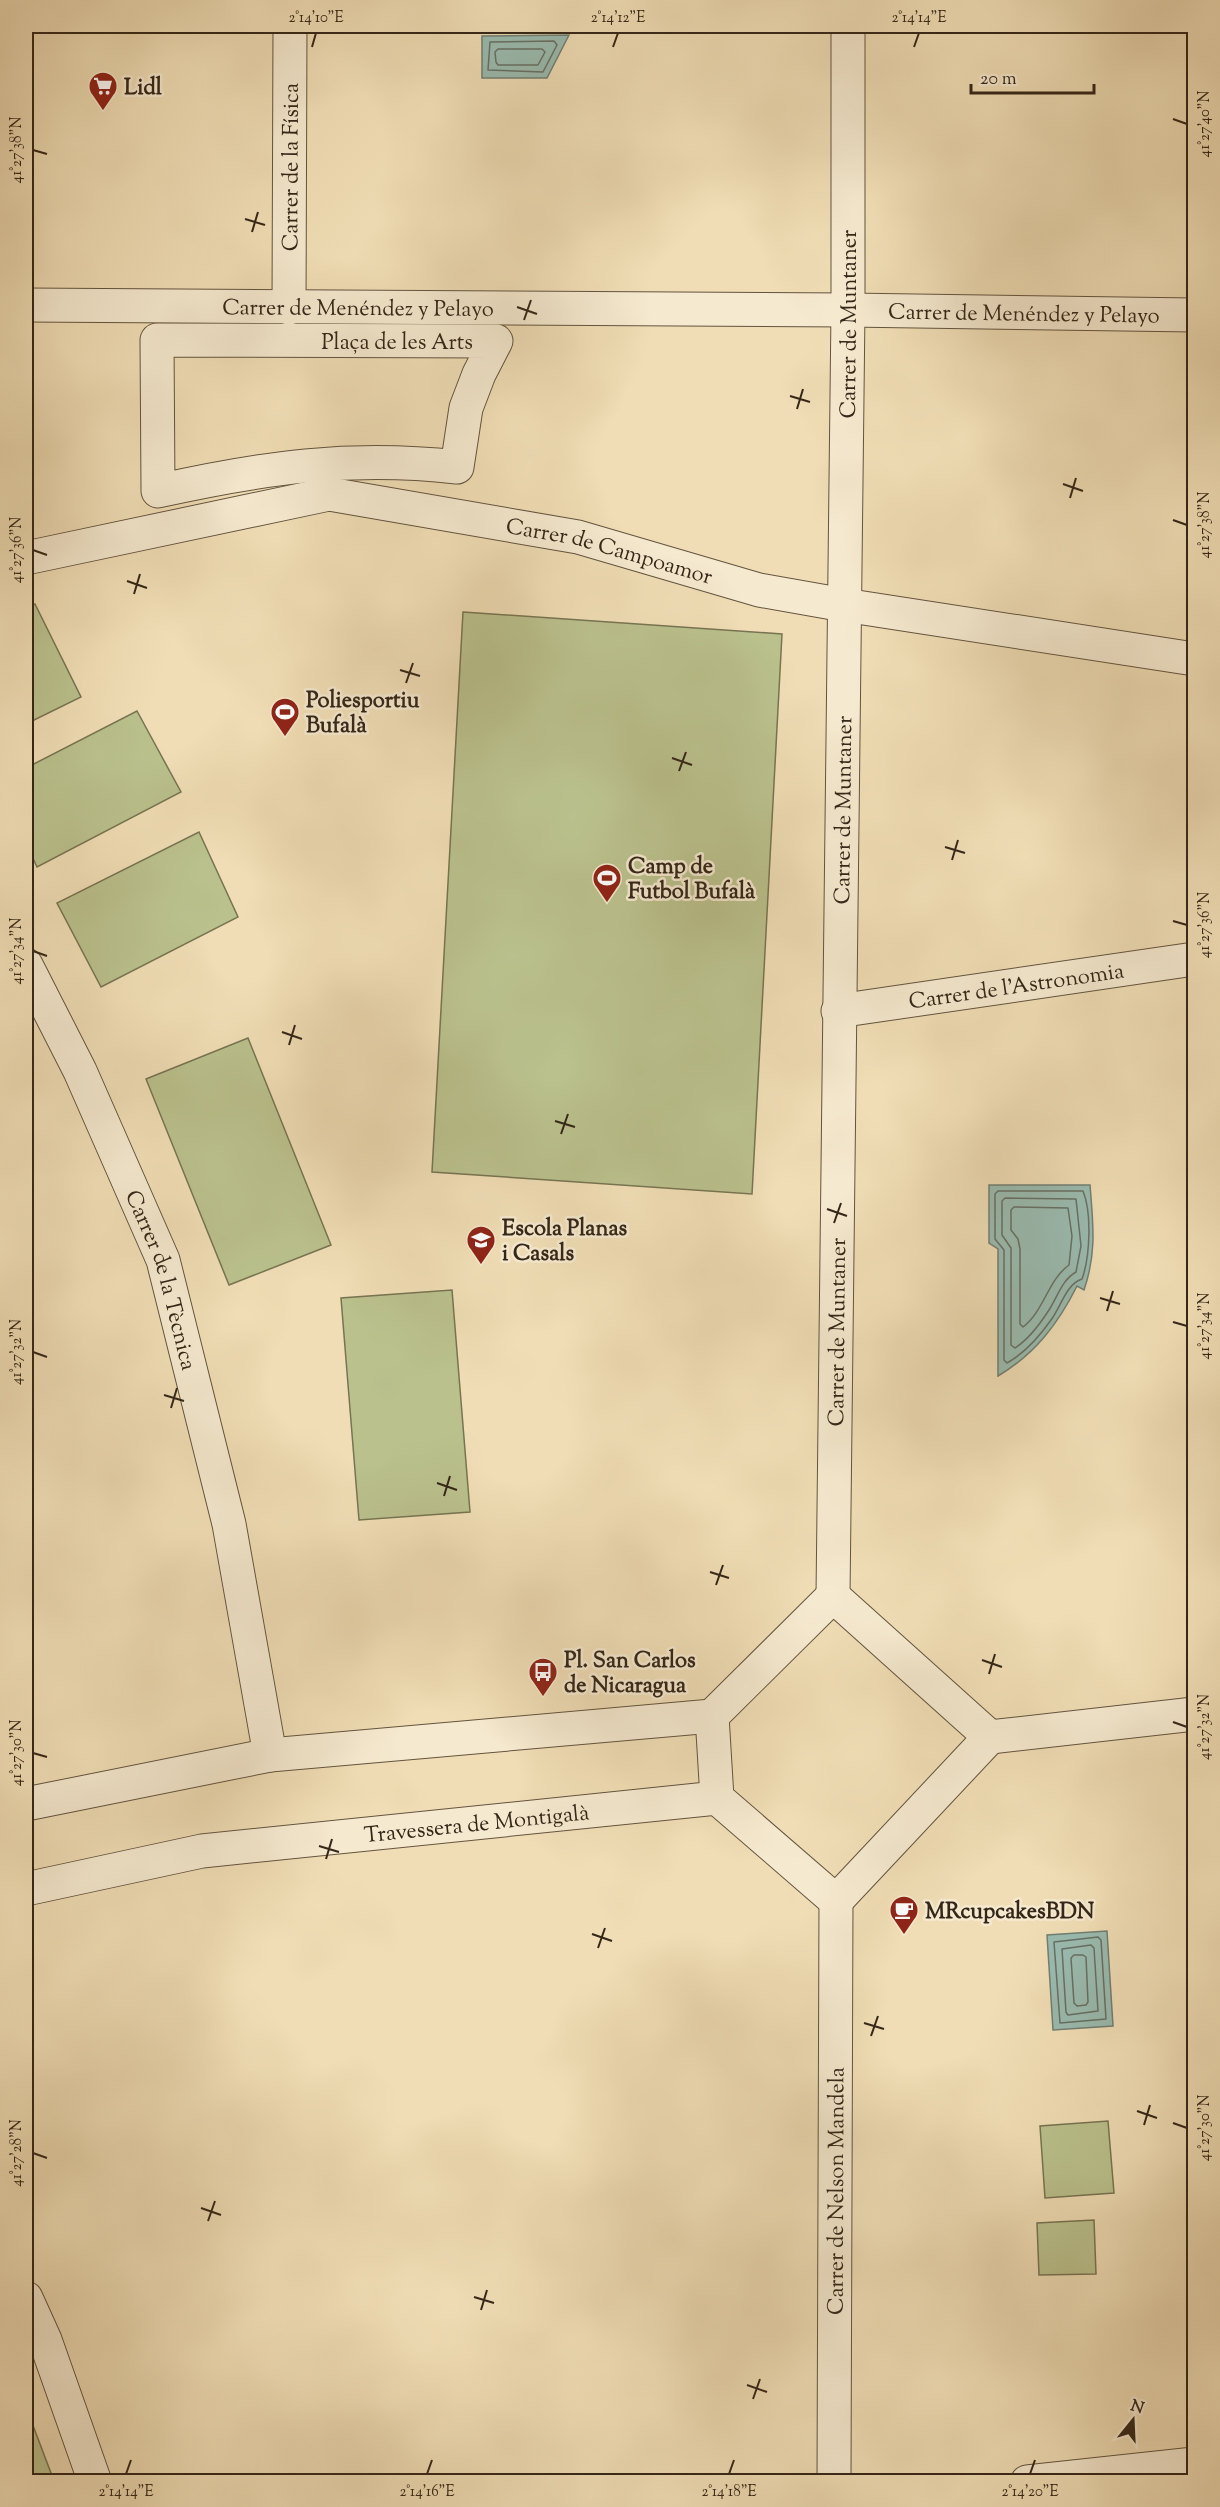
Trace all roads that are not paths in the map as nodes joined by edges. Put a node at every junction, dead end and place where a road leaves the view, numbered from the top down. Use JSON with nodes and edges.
{"nodes":[{"id":1,"x":290,"y":26,"type":"edge"},
{"id":2,"x":848,"y":26,"type":"edge"},
{"id":3,"x":26,"y":305,"type":"edge"},
{"id":4,"x":289,"y":308,"type":"junction"},
{"id":5,"x":848,"y":310,"type":"junction"},
{"id":6,"x":1194,"y":315,"type":"edge"},
{"id":7,"x":158,"y":491,"type":"joint"},
{"id":8,"x":26,"y":558,"type":"edge"},
{"id":9,"x":844,"y":605,"type":"junction"},
{"id":10,"x":1194,"y":659,"type":"edge"},
{"id":11,"x":1194,"y":959,"type":"edge"},
{"id":12,"x":26,"y":965,"type":"edge"},
{"id":13,"x":838,"y":1011,"type":"junction"},
{"id":14,"x":833,"y":1596,"type":"junction"},
{"id":15,"x":1194,"y":1714,"type":"edge"},
{"id":16,"x":712,"y":1716,"type":"junction"},
{"id":17,"x":990,"y":1737,"type":"junction"},
{"id":18,"x":270,"y":1755,"type":"junction"},
{"id":19,"x":717,"y":1798,"type":"junction"},
{"id":20,"x":26,"y":1804,"type":"edge"},
{"id":21,"x":26,"y":1889,"type":"edge"},
{"id":22,"x":836,"y":1901,"type":"junction"},
{"id":23,"x":26,"y":2298,"type":"edge"},
{"id":24,"x":1194,"y":2463,"type":"edge"},
{"id":25,"x":95,"y":2481,"type":"edge"},
{"id":26,"x":834,"y":2481,"type":"edge"},
{"id":27,"x":1027,"y":2481,"type":"edge"}],
"edges":[{"from":1,"to":4,"type":"street","name":"Carrer de la Física"},
{"from":2,"to":5,"type":"street","name":"Carrer de Muntaner"},
{"from":3,"to":4,"type":"street","name":"Carrer de Menéndez y Pelayo"},
{"from":4,"to":5,"type":"street","name":"Carrer de Menéndez y Pelayo"},
{"from":5,"to":6,"type":"street","name":"Carrer de Menéndez y Pelayo"},
{"from":5,"to":9,"type":"street","name":"Carrer de Muntaner"},
{"from":7,"to":7,"type":"street","name":"Plaça de les Arts"},
{"from":8,"to":9,"type":"street","name":"Carrer de Campoamor"},
{"from":9,"to":10,"type":"street","name":"Carrer de Campoamor"},
{"from":9,"to":13,"type":"street","name":"Carrer de Muntaner"},
{"from":11,"to":13,"type":"street","name":"Carrer de l'Astronomia"},
{"from":12,"to":18,"type":"street","name":"Carrer de la Tècnica"},
{"from":13,"to":14,"type":"street","name":"Carrer de Muntaner"},
{"from":14,"to":16,"type":"street"},
{"from":14,"to":17,"type":"street"},
{"from":15,"to":17,"type":"street"},
{"from":16,"to":18,"type":"street"},
{"from":16,"to":19,"type":"street"},
{"from":17,"to":22,"type":"street"},
{"from":18,"to":20,"type":"street"},
{"from":19,"to":21,"type":"street","name":"Travessera de Montigalà"},
{"from":19,"to":22,"type":"street"},
{"from":22,"to":26,"type":"street","name":"Carrer de Nelson Mandela"},
{"from":23,"to":25,"type":"street"},
{"from":24,"to":27,"type":"street"}]}
